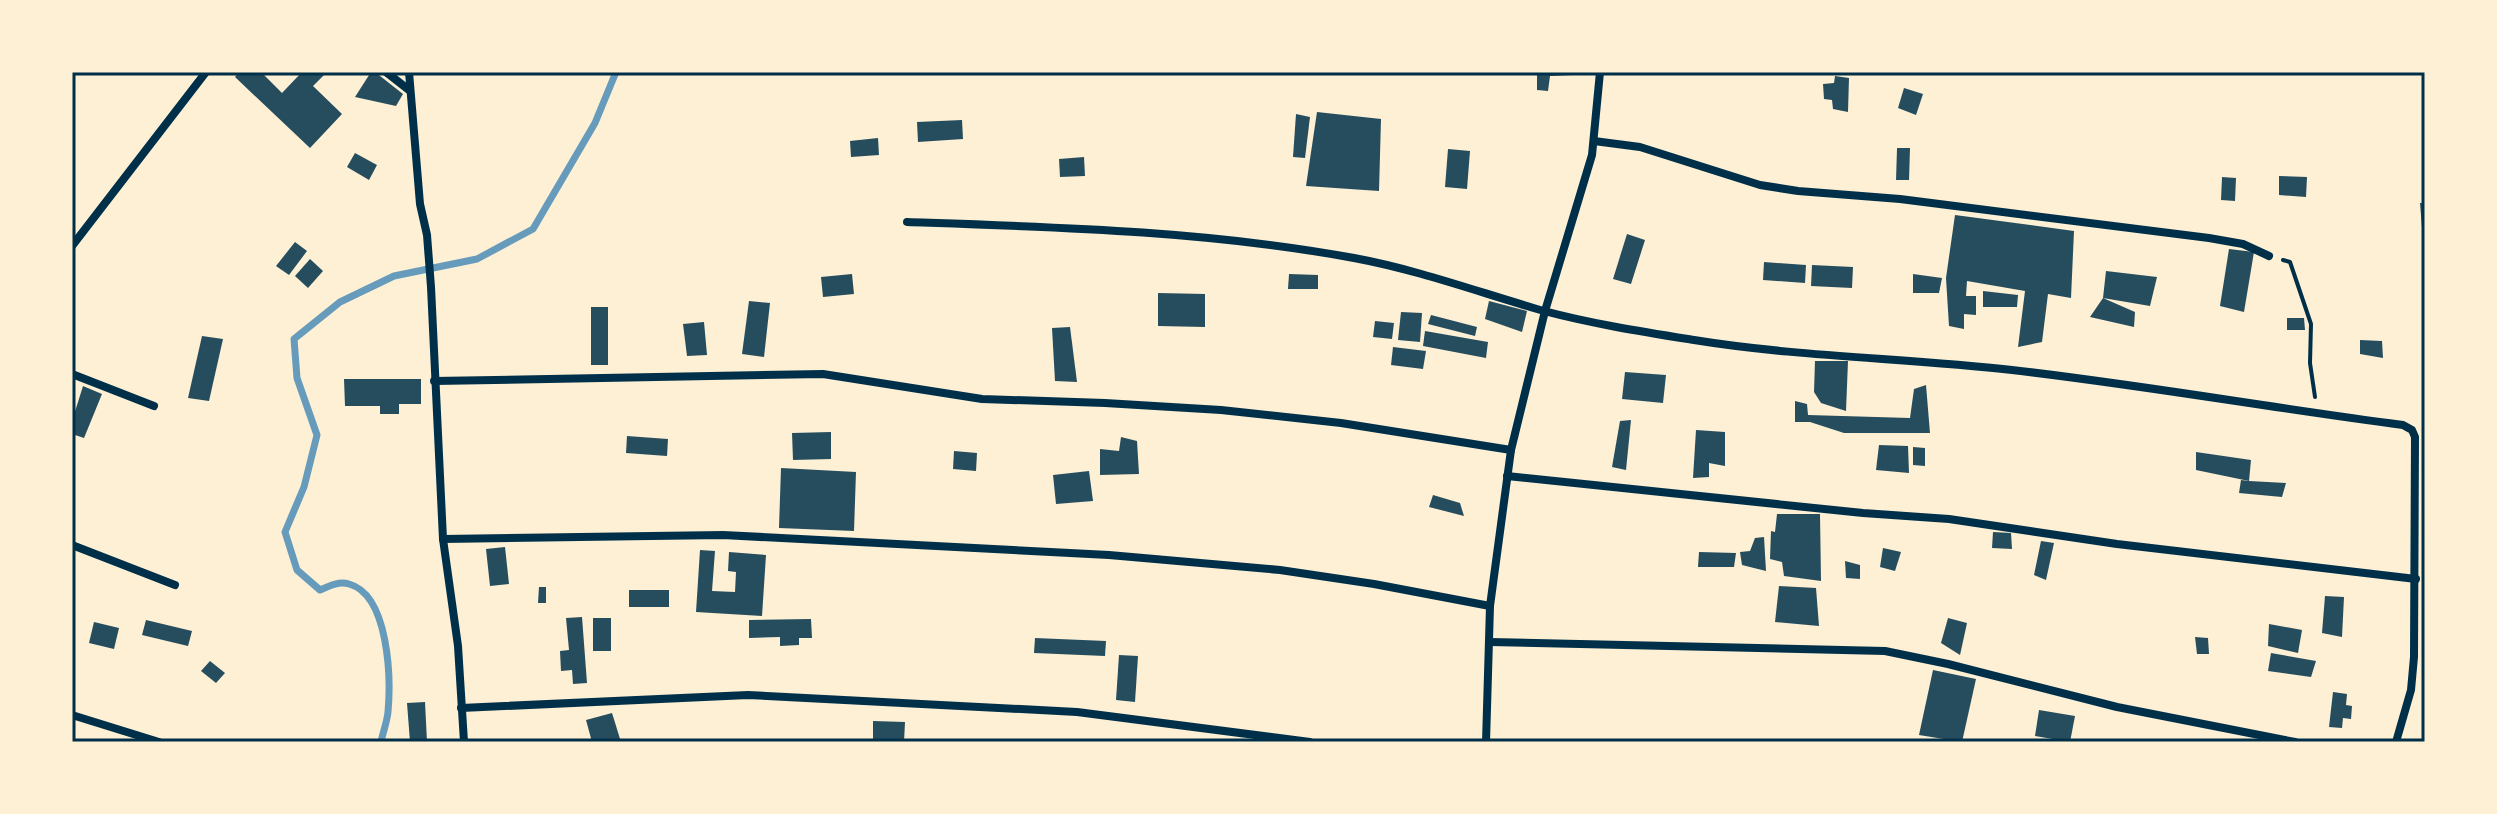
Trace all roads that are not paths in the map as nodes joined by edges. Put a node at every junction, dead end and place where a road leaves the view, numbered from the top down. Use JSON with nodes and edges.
{"nodes":[{"id":1,"x":206,"y":72,"type":"edge"},
{"id":2,"x":386,"y":72,"type":"edge"},
{"id":3,"x":409,"y":72,"type":"edge"},
{"id":4,"x":1600,"y":72,"type":"edge"},
{"id":5,"x":409,"y":90,"type":"junction"},
{"id":6,"x":1594,"y":141,"type":"junction"},
{"id":7,"x":907,"y":222,"type":"dead end"},
{"id":8,"x":72,"y":246,"type":"edge"},
{"id":9,"x":2269,"y":256,"type":"road end"},
{"id":10,"x":1545,"y":311,"type":"junction"},
{"id":11,"x":72,"y":374,"type":"edge"},
{"id":12,"x":434,"y":381,"type":"junction"},
{"id":13,"x":154,"y":406,"type":"dead end"},
{"id":14,"x":1511,"y":450,"type":"junction"},
{"id":15,"x":1507,"y":476,"type":"junction"},
{"id":16,"x":443,"y":539,"type":"junction"},
{"id":17,"x":72,"y":545,"type":"edge"},
{"id":18,"x":2416,"y":579,"type":"junction"},
{"id":19,"x":175,"y":585,"type":"dead end"},
{"id":20,"x":1490,"y":606,"type":"junction"},
{"id":21,"x":1490,"y":642,"type":"junction"},
{"id":22,"x":461,"y":708,"type":"junction"},
{"id":23,"x":72,"y":715,"type":"edge"},
{"id":24,"x":159,"y":742,"type":"edge"},
{"id":25,"x":464,"y":742,"type":"edge"},
{"id":26,"x":1310,"y":742,"type":"edge"},
{"id":27,"x":1486,"y":742,"type":"edge"},
{"id":28,"x":2295,"y":742,"type":"edge"},
{"id":29,"x":2396,"y":742,"type":"edge"}],
"edges":[{"from":1,"to":8,"type":"street"},
{"from":2,"to":5,"type":"street"},
{"from":3,"to":5,"type":"street"},
{"from":4,"to":6,"type":"street"},
{"from":5,"to":12,"type":"street"},
{"from":6,"to":9,"type":"street"},
{"from":6,"to":10,"type":"street"},
{"from":7,"to":10,"type":"street"},
{"from":10,"to":14,"type":"street"},
{"from":10,"to":18,"type":"street"},
{"from":11,"to":13,"type":"street"},
{"from":12,"to":14,"type":"street"},
{"from":12,"to":16,"type":"street"},
{"from":14,"to":15,"type":"street"},
{"from":15,"to":18,"type":"street"},
{"from":15,"to":20,"type":"street"},
{"from":16,"to":20,"type":"street"},
{"from":16,"to":22,"type":"street"},
{"from":17,"to":19,"type":"street"},
{"from":18,"to":29,"type":"street"},
{"from":20,"to":21,"type":"street"},
{"from":21,"to":27,"type":"street"},
{"from":21,"to":28,"type":"street"},
{"from":22,"to":25,"type":"street"},
{"from":22,"to":26,"type":"street"},
{"from":23,"to":24,"type":"street"}]}
